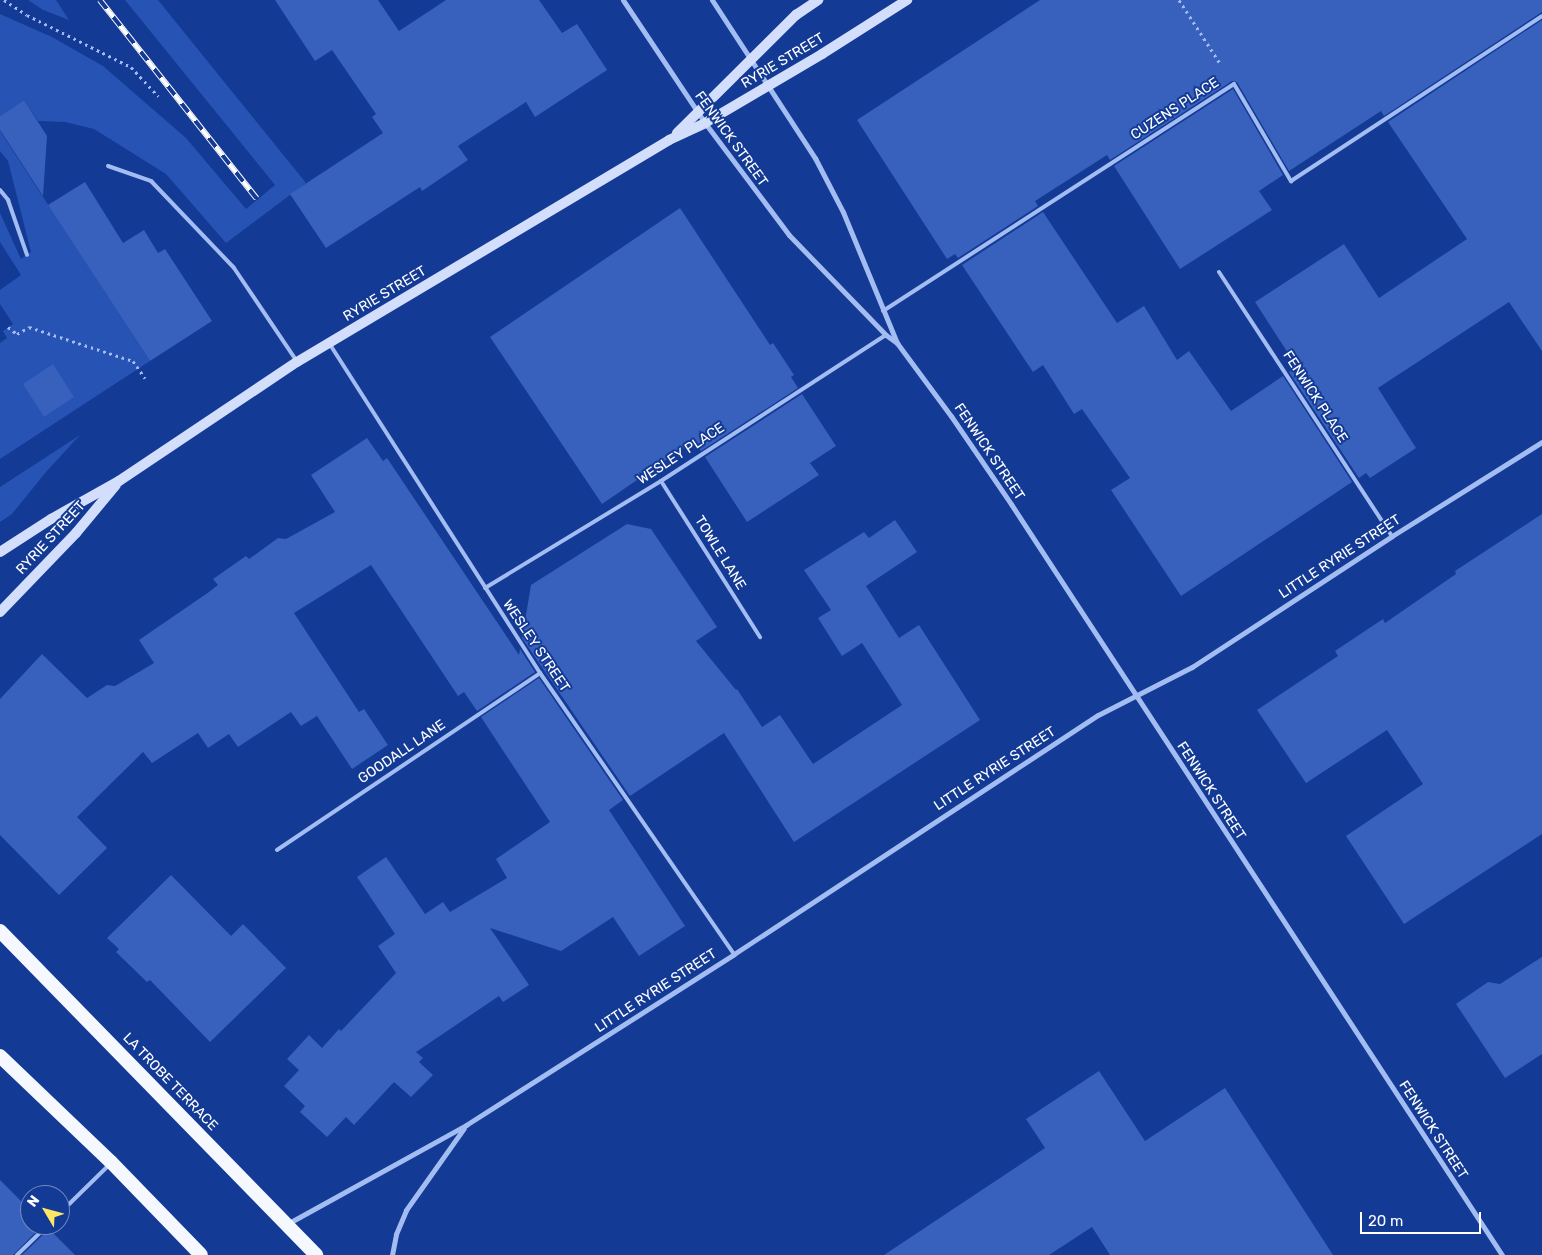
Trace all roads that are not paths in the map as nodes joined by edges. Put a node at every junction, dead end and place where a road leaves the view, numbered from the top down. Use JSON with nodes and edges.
{"nodes":[{"id":1,"x":623,"y":0,"type":"edge"},
{"id":2,"x":712,"y":0,"type":"edge"},
{"id":3,"x":818,"y":0,"type":"edge"},
{"id":4,"x":907,"y":0,"type":"edge"},
{"id":5,"x":1542,"y":16,"type":"edge"},
{"id":6,"x":751,"y":59,"type":"junction"},
{"id":7,"x":769,"y":86,"type":"junction"},
{"id":8,"x":698,"y":113,"type":"junction"},
{"id":9,"x":705,"y":123,"type":"junction"},
{"id":10,"x":669,"y":140,"type":"junction"},
{"id":11,"x":108,"y":166,"type":"dead end"},
{"id":12,"x":0,"y":190,"type":"edge"},
{"id":13,"x":27,"y":255,"type":"dead end"},
{"id":14,"x":1219,"y":272,"type":"dead end"},
{"id":15,"x":883,"y":311,"type":"junction"},
{"id":16,"x":886,"y":334,"type":"junction"},
{"id":17,"x":329,"y":343,"type":"junction"},
{"id":18,"x":897,"y":343,"type":"junction"},
{"id":19,"x":297,"y":362,"type":"junction"},
{"id":20,"x":1542,"y":442,"type":"edge"},
{"id":21,"x":120,"y":481,"type":"junction"},
{"id":22,"x":661,"y":481,"type":"junction"},
{"id":23,"x":1392,"y":536,"type":"junction"},
{"id":24,"x":0,"y":552,"type":"edge"},
{"id":25,"x":485,"y":588,"type":"junction"},
{"id":26,"x":0,"y":612,"type":"edge"},
{"id":27,"x":760,"y":637,"type":"dead end"},
{"id":28,"x":540,"y":673,"type":"junction"},
{"id":29,"x":1136,"y":696,"type":"junction"},
{"id":30,"x":277,"y":850,"type":"dead end"},
{"id":31,"x":0,"y":931,"type":"edge"},
{"id":32,"x":734,"y":954,"type":"junction"},
{"id":33,"x":0,"y":1056,"type":"edge"},
{"id":34,"x":466,"y":1125,"type":"junction"},
{"id":35,"x":111,"y":1162,"type":"junction"},
{"id":36,"x":70,"y":1203,"type":"edge"},
{"id":37,"x":286,"y":1224,"type":"junction"},
{"id":38,"x":38,"y":1235,"type":"edge"},
{"id":39,"x":17,"y":1255,"type":"edge"},
{"id":40,"x":202,"y":1255,"type":"edge"},
{"id":41,"x":316,"y":1255,"type":"edge"},
{"id":42,"x":392,"y":1255,"type":"edge"},
{"id":43,"x":1502,"y":1255,"type":"edge"}],
"edges":[{"from":1,"to":8,"type":"street","name":"FENWICK STREET"},
{"from":2,"to":6,"type":"street","name":"FENWICK STREET"},
{"from":3,"to":6,"type":"main road","name":"RYRIE STREET"},
{"from":4,"to":7,"type":"main road","name":"RYRIE STREET"},
{"from":5,"to":15,"type":"lane","name":"CUZENS PLACE"},
{"from":6,"to":7,"type":"street","name":"FENWICK STREET"},
{"from":6,"to":8,"type":"main road","name":"RYRIE STREET"},
{"from":7,"to":9,"type":"main road","name":"RYRIE STREET"},
{"from":7,"to":15,"type":"street","name":"FENWICK STREET"},
{"from":8,"to":9,"type":"street","name":"FENWICK STREET"},
{"from":8,"to":10,"type":"main road","name":"RYRIE STREET"},
{"from":9,"to":10,"type":"main road","name":"RYRIE STREET"},
{"from":9,"to":16,"type":"street","name":"FENWICK STREET"},
{"from":10,"to":17,"type":"main road","name":"RYRIE STREET"},
{"from":11,"to":19,"type":"lane"},
{"from":12,"to":13,"type":"lane"},
{"from":14,"to":23,"type":"lane","name":"FENWICK PLACE"},
{"from":15,"to":18,"type":"street","name":"FENWICK STREET"},
{"from":16,"to":18,"type":"street","name":"FENWICK STREET"},
{"from":16,"to":22,"type":"lane","name":"WESLEY PLACE"},
{"from":17,"to":19,"type":"main road","name":"RYRIE STREET"},
{"from":17,"to":25,"type":"lane","name":"WESLEY STREET"},
{"from":18,"to":29,"type":"street","name":"FENWICK STREET"},
{"from":19,"to":21,"type":"main road","name":"RYRIE STREET"},
{"from":20,"to":23,"type":"street","name":"LITTLE RYRIE STREET"},
{"from":21,"to":24,"type":"main road","name":"RYRIE STREET"},
{"from":21,"to":26,"type":"main road","name":"RYRIE STREET"},
{"from":22,"to":25,"type":"lane","name":"WESLEY PLACE"},
{"from":22,"to":27,"type":"lane","name":"TOWLE LANE"},
{"from":23,"to":29,"type":"street","name":"LITTLE RYRIE STREET"},
{"from":25,"to":28,"type":"lane","name":"WESLEY STREET"},
{"from":28,"to":30,"type":"lane","name":"GOODALL LANE"},
{"from":28,"to":32,"type":"lane","name":"WESLEY STREET"},
{"from":29,"to":32,"type":"street","name":"LITTLE RYRIE STREET"},
{"from":29,"to":43,"type":"street","name":"FENWICK STREET"},
{"from":31,"to":37,"type":"highway","name":"LA TROBE TERRACE"},
{"from":32,"to":34,"type":"street","name":"LITTLE RYRIE STREET"},
{"from":33,"to":35,"type":"highway"},
{"from":34,"to":37,"type":"street","name":"LITTLE RYRIE STREET"},
{"from":34,"to":42,"type":"street","name":"LITTLE RYRIE STREET"},
{"from":35,"to":36,"type":"lane"},
{"from":35,"to":40,"type":"highway"},
{"from":37,"to":41,"type":"highway","name":"LA TROBE TERRACE"},
{"from":38,"to":39,"type":"lane"}]}
